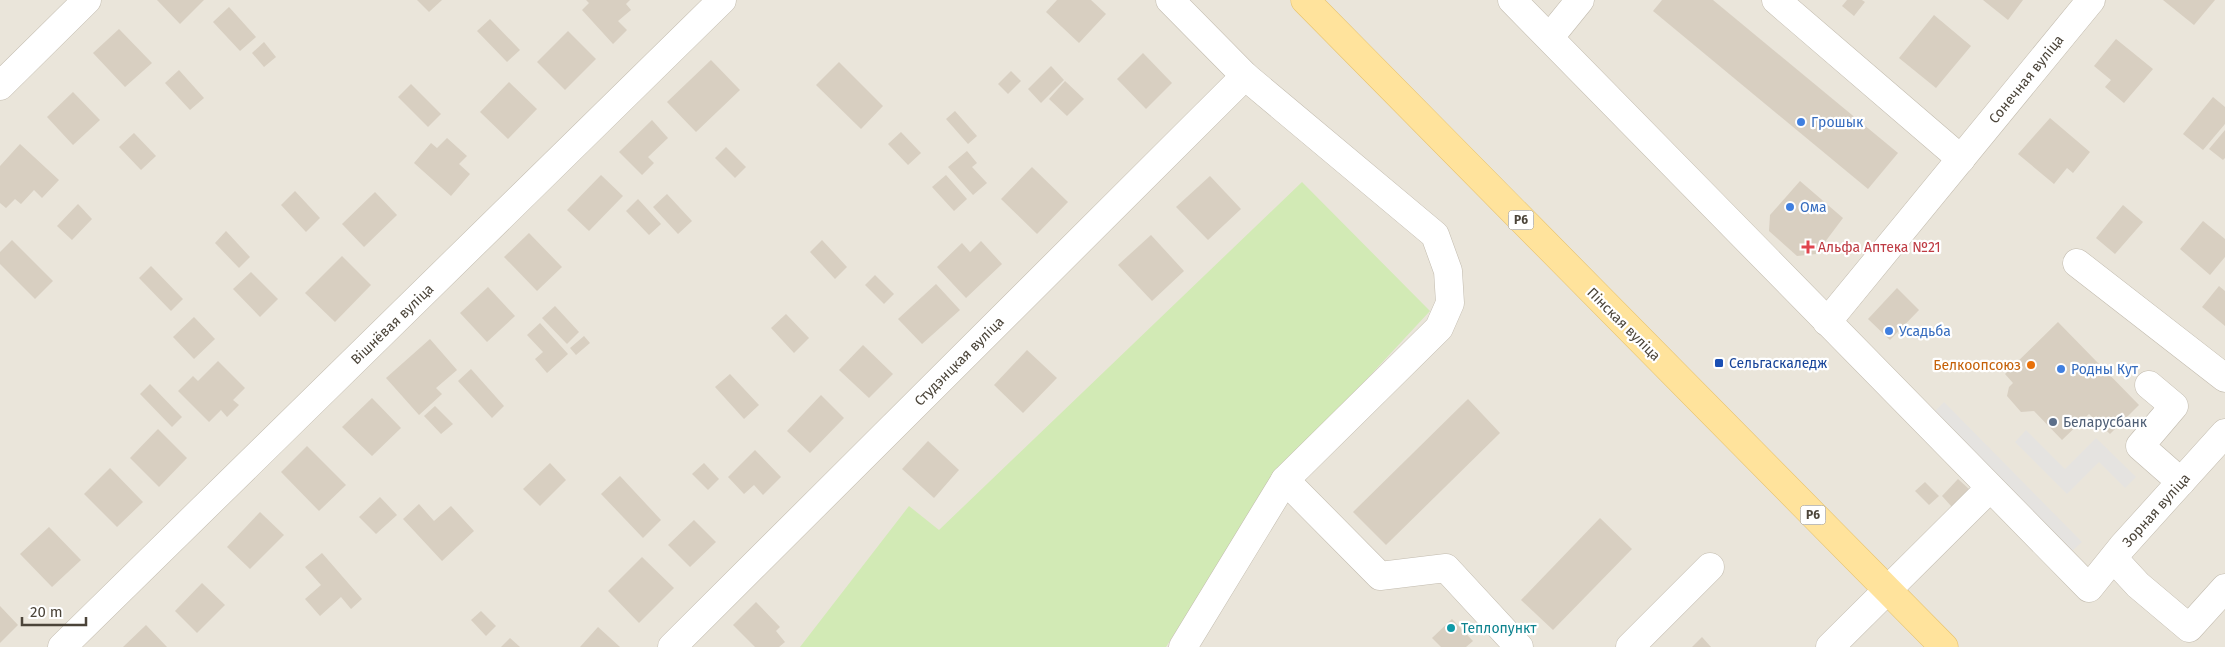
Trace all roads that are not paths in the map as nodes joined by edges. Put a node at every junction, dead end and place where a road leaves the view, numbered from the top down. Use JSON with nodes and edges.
{"nodes":[{"id":1,"x":87,"y":0,"type":"edge"},
{"id":2,"x":722,"y":0,"type":"edge"},
{"id":3,"x":1170,"y":0,"type":"edge"},
{"id":4,"x":1305,"y":0,"type":"edge"},
{"id":5,"x":1512,"y":0,"type":"edge"},
{"id":6,"x":1580,"y":0,"type":"edge"},
{"id":7,"x":1776,"y":0,"type":"edge"},
{"id":8,"x":2091,"y":0,"type":"edge"},
{"id":9,"x":1550,"y":37,"type":"junction"},
{"id":10,"x":1245,"y":76,"type":"junction"},
{"id":11,"x":0,"y":86,"type":"edge"},
{"id":12,"x":1961,"y":159,"type":"junction"},
{"id":13,"x":2078,"y":263,"type":"dead end"},
{"id":14,"x":1827,"y":322,"type":"junction"},
{"id":15,"x":2225,"y":378,"type":"edge"},
{"id":16,"x":2149,"y":385,"type":"dead end"},
{"id":17,"x":2225,"y":433,"type":"edge"},
{"id":18,"x":1285,"y":480,"type":"junction"},
{"id":19,"x":2181,"y":482,"type":"junction"},
{"id":20,"x":1990,"y":488,"type":"junction"},
{"id":21,"x":2114,"y":559,"type":"junction"},
{"id":22,"x":1710,"y":567,"type":"dead end"},
{"id":23,"x":2225,"y":588,"type":"edge"},
{"id":24,"x":1888,"y":590,"type":"junction"},
{"id":25,"x":62,"y":647,"type":"edge"},
{"id":26,"x":672,"y":647,"type":"edge"},
{"id":27,"x":1183,"y":647,"type":"edge"},
{"id":28,"x":1519,"y":647,"type":"edge"},
{"id":29,"x":1630,"y":647,"type":"edge"},
{"id":30,"x":1830,"y":647,"type":"edge"},
{"id":31,"x":1944,"y":647,"type":"edge"}],
"edges":[{"from":1,"to":11,"type":"street"},
{"from":2,"to":25,"type":"street","name":"Вішнёвая вуліца"},
{"from":3,"to":10,"type":"street"},
{"from":4,"to":24,"type":"main road","name":"Пінская вуліца","number":"Р6"},
{"from":5,"to":9,"type":"street"},
{"from":6,"to":9,"type":"street"},
{"from":7,"to":12,"type":"street"},
{"from":8,"to":12,"type":"street","name":"Сонечная вуліца"},
{"from":9,"to":14,"type":"street"},
{"from":10,"to":18,"type":"street"},
{"from":10,"to":26,"type":"street","name":"Студэнцкая вуліца"},
{"from":12,"to":14,"type":"street","name":"Сонечная вуліца"},
{"from":13,"to":15,"type":"street"},
{"from":14,"to":20,"type":"street"},
{"from":16,"to":19,"type":"street"},
{"from":17,"to":19,"type":"street","name":"Зорная вуліца"},
{"from":18,"to":27,"type":"street"},
{"from":18,"to":28,"type":"street"},
{"from":19,"to":21,"type":"street","name":"Зорная вуліца"},
{"from":20,"to":21,"type":"street","name":"Зорная вуліца"},
{"from":20,"to":24,"type":"street"},
{"from":21,"to":23,"type":"street"},
{"from":22,"to":29,"type":"street"},
{"from":24,"to":30,"type":"street"},
{"from":24,"to":31,"type":"main road","name":"Пінская вуліца","number":"Р6"}]}
